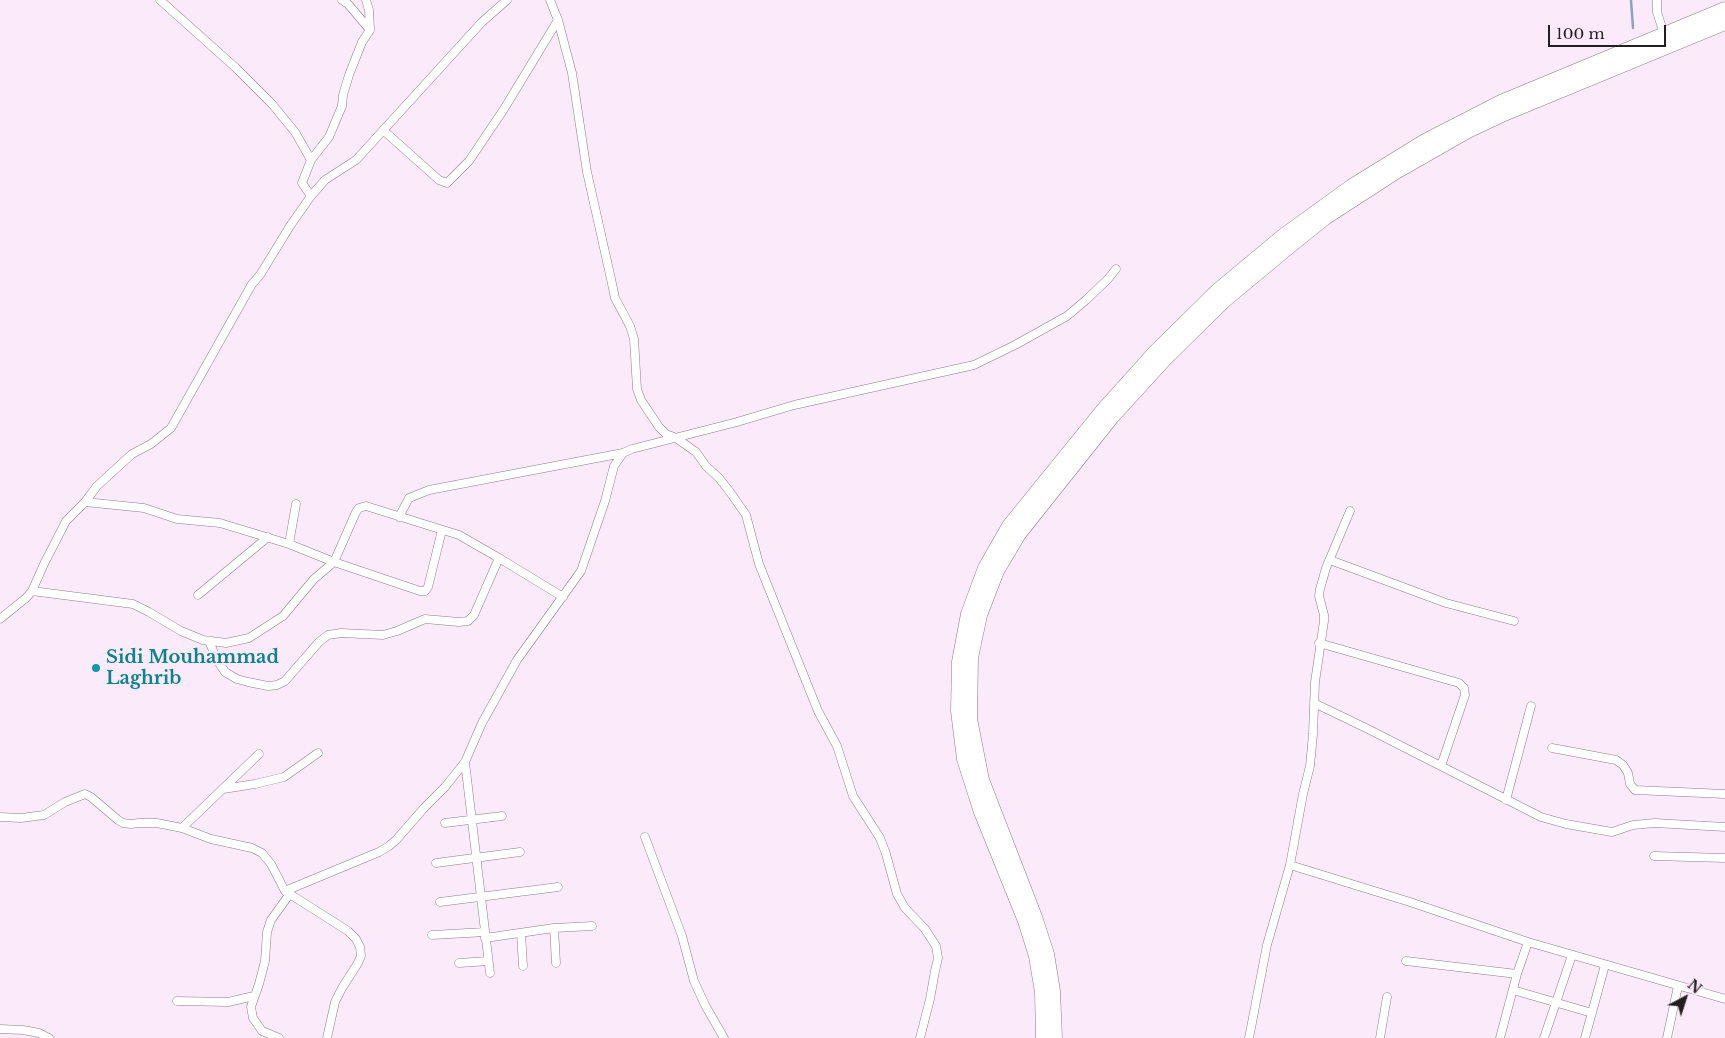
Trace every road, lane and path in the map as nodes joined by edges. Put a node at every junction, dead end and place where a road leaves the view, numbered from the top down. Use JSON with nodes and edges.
{"nodes":[{"id":1,"x":160,"y":0,"type":"edge"},
{"id":2,"x":342,"y":0,"type":"edge"},
{"id":3,"x":366,"y":0,"type":"edge"},
{"id":4,"x":507,"y":0,"type":"edge"},
{"id":5,"x":550,"y":0,"type":"edge"},
{"id":6,"x":1657,"y":0,"type":"edge"},
{"id":7,"x":1725,"y":9,"type":"edge"},
{"id":8,"x":558,"y":20,"type":"junction"},
{"id":9,"x":1725,"y":23,"type":"edge"},
{"id":10,"x":370,"y":30,"type":"junction"},
{"id":11,"x":1660,"y":40,"type":"junction"},
{"id":12,"x":383,"y":130,"type":"junction"},
{"id":13,"x":311,"y":160,"type":"junction"},
{"id":14,"x":311,"y":196,"type":"junction"},
{"id":15,"x":1116,"y":269,"type":"dead end"},
{"id":16,"x":676,"y":438,"type":"junction"},
{"id":17,"x":623,"y":453,"type":"junction"},
{"id":18,"x":85,"y":502,"type":"junction"},
{"id":19,"x":296,"y":504,"type":"dead end"},
{"id":20,"x":1350,"y":511,"type":"dead end"},
{"id":21,"x":399,"y":517,"type":"junction"},
{"id":22,"x":442,"y":530,"type":"junction"},
{"id":23,"x":268,"y":537,"type":"junction"},
{"id":24,"x":289,"y":544,"type":"junction"},
{"id":25,"x":499,"y":558,"type":"junction"},
{"id":26,"x":1330,"y":560,"type":"junction"},
{"id":27,"x":334,"y":562,"type":"junction"},
{"id":28,"x":32,"y":591,"type":"junction"},
{"id":29,"x":198,"y":595,"type":"dead end"},
{"id":30,"x":563,"y":597,"type":"junction"},
{"id":31,"x":0,"y":619,"type":"edge"},
{"id":32,"x":1514,"y":621,"type":"dead end"},
{"id":33,"x":209,"y":641,"type":"junction"},
{"id":34,"x":1319,"y":643,"type":"junction"},
{"id":35,"x":1314,"y":703,"type":"junction"},
{"id":36,"x":1531,"y":706,"type":"dead end"},
{"id":37,"x":1552,"y":748,"type":"dead end"},
{"id":38,"x":318,"y":753,"type":"dead end"},
{"id":39,"x":259,"y":754,"type":"dead end"},
{"id":40,"x":465,"y":762,"type":"junction"},
{"id":41,"x":1441,"y":766,"type":"junction"},
{"id":42,"x":223,"y":789,"type":"junction"},
{"id":43,"x":1725,"y":794,"type":"edge"},
{"id":44,"x":1506,"y":800,"type":"junction"},
{"id":45,"x":502,"y":816,"type":"dead end"},
{"id":46,"x":0,"y":817,"type":"edge"},
{"id":47,"x":472,"y":820,"type":"junction"},
{"id":48,"x":445,"y":823,"type":"dead end"},
{"id":49,"x":1725,"y":826,"type":"edge"},
{"id":50,"x":182,"y":828,"type":"junction"},
{"id":51,"x":645,"y":836,"type":"dead end"},
{"id":52,"x":520,"y":852,"type":"dead end"},
{"id":53,"x":1654,"y":856,"type":"dead end"},
{"id":54,"x":477,"y":857,"type":"junction"},
{"id":55,"x":1725,"y":858,"type":"edge"},
{"id":56,"x":436,"y":862,"type":"dead end"},
{"id":57,"x":1290,"y":865,"type":"junction"},
{"id":58,"x":558,"y":887,"type":"dead end"},
{"id":59,"x":287,"y":893,"type":"junction"},
{"id":60,"x":481,"y":897,"type":"junction"},
{"id":61,"x":440,"y":902,"type":"dead end"},
{"id":62,"x":592,"y":926,"type":"dead end"},
{"id":63,"x":554,"y":928,"type":"junction"},
{"id":64,"x":521,"y":933,"type":"junction"},
{"id":65,"x":432,"y":935,"type":"dead end"},
{"id":66,"x":485,"y":935,"type":"junction"},
{"id":67,"x":1528,"y":942,"type":"junction"},
{"id":68,"x":1572,"y":955,"type":"junction"},
{"id":69,"x":488,"y":961,"type":"junction"},
{"id":70,"x":1406,"y":961,"type":"dead end"},
{"id":71,"x":556,"y":962,"type":"dead end"},
{"id":72,"x":459,"y":963,"type":"dead end"},
{"id":73,"x":1606,"y":965,"type":"junction"},
{"id":74,"x":523,"y":966,"type":"dead end"},
{"id":75,"x":490,"y":973,"type":"dead end"},
{"id":76,"x":1517,"y":974,"type":"junction"},
{"id":77,"x":1678,"y":986,"type":"junction"},
{"id":78,"x":1514,"y":990,"type":"junction"},
{"id":79,"x":254,"y":996,"type":"junction"},
{"id":80,"x":1387,"y":997,"type":"dead end"},
{"id":81,"x":1725,"y":999,"type":"edge"},
{"id":82,"x":177,"y":1002,"type":"dead end"},
{"id":83,"x":1557,"y":1003,"type":"junction"},
{"id":84,"x":1592,"y":1013,"type":"junction"},
{"id":85,"x":0,"y":1029,"type":"edge"},
{"id":86,"x":49,"y":1038,"type":"edge"},
{"id":87,"x":279,"y":1038,"type":"edge"},
{"id":88,"x":327,"y":1038,"type":"edge"},
{"id":89,"x":724,"y":1038,"type":"edge"},
{"id":90,"x":920,"y":1038,"type":"edge"},
{"id":91,"x":1042,"y":1038,"type":"edge"},
{"id":92,"x":1054,"y":1038,"type":"edge"},
{"id":93,"x":1249,"y":1038,"type":"edge"},
{"id":94,"x":1380,"y":1038,"type":"edge"},
{"id":95,"x":1500,"y":1038,"type":"edge"},
{"id":96,"x":1544,"y":1038,"type":"edge"},
{"id":97,"x":1585,"y":1038,"type":"edge"},
{"id":98,"x":1667,"y":1038,"type":"edge"}],
"edges":[{"from":1,"to":13,"type":"street"},
{"from":2,"to":10,"type":"street"},
{"from":3,"to":10,"type":"street"},
{"from":4,"to":12,"type":"street"},
{"from":5,"to":8,"type":"street"},
{"from":6,"to":11,"type":"street"},
{"from":7,"to":11,"type":"highway"},
{"from":8,"to":12,"type":"street"},
{"from":8,"to":16,"type":"street"},
{"from":9,"to":11,"type":"highway"},
{"from":10,"to":13,"type":"street"},
{"from":11,"to":91,"type":"highway"},
{"from":11,"to":92,"type":"highway"},
{"from":12,"to":14,"type":"street"},
{"from":13,"to":14,"type":"street"},
{"from":14,"to":18,"type":"street"},
{"from":15,"to":16,"type":"street"},
{"from":16,"to":17,"type":"street"},
{"from":16,"to":90,"type":"street"},
{"from":17,"to":21,"type":"street"},
{"from":17,"to":30,"type":"street"},
{"from":18,"to":23,"type":"street"},
{"from":18,"to":28,"type":"street"},
{"from":19,"to":24,"type":"street"},
{"from":20,"to":26,"type":"street"},
{"from":21,"to":22,"type":"street"},
{"from":21,"to":27,"type":"street"},
{"from":22,"to":25,"type":"street"},
{"from":22,"to":27,"type":"street"},
{"from":23,"to":24,"type":"street"},
{"from":23,"to":29,"type":"street"},
{"from":24,"to":27,"type":"street"},
{"from":25,"to":30,"type":"street"},
{"from":25,"to":33,"type":"street"},
{"from":26,"to":32,"type":"street"},
{"from":26,"to":34,"type":"street"},
{"from":27,"to":33,"type":"street"},
{"from":28,"to":31,"type":"street"},
{"from":28,"to":33,"type":"street"},
{"from":30,"to":40,"type":"street"},
{"from":34,"to":35,"type":"street"},
{"from":34,"to":41,"type":"street"},
{"from":35,"to":41,"type":"street"},
{"from":35,"to":57,"type":"street"},
{"from":36,"to":44,"type":"street"},
{"from":37,"to":43,"type":"street"},
{"from":38,"to":42,"type":"street"},
{"from":39,"to":42,"type":"street"},
{"from":40,"to":47,"type":"street"},
{"from":40,"to":59,"type":"street"},
{"from":41,"to":44,"type":"street"},
{"from":42,"to":50,"type":"street"},
{"from":44,"to":49,"type":"street"},
{"from":45,"to":47,"type":"street"},
{"from":46,"to":50,"type":"street"},
{"from":47,"to":48,"type":"street"},
{"from":47,"to":54,"type":"street"},
{"from":50,"to":59,"type":"street"},
{"from":51,"to":89,"type":"street"},
{"from":52,"to":54,"type":"street"},
{"from":53,"to":55,"type":"street"},
{"from":54,"to":56,"type":"street"},
{"from":54,"to":60,"type":"street"},
{"from":57,"to":67,"type":"street"},
{"from":57,"to":93,"type":"street"},
{"from":58,"to":60,"type":"street"},
{"from":59,"to":79,"type":"street"},
{"from":59,"to":88,"type":"street"},
{"from":60,"to":61,"type":"street"},
{"from":60,"to":66,"type":"street"},
{"from":62,"to":63,"type":"street"},
{"from":63,"to":64,"type":"street"},
{"from":63,"to":71,"type":"street"},
{"from":64,"to":66,"type":"street"},
{"from":64,"to":74,"type":"street"},
{"from":65,"to":66,"type":"street"},
{"from":66,"to":69,"type":"street"},
{"from":67,"to":68,"type":"street"},
{"from":67,"to":76,"type":"street"},
{"from":68,"to":73,"type":"street"},
{"from":68,"to":83,"type":"street"},
{"from":69,"to":72,"type":"street"},
{"from":69,"to":75,"type":"street"},
{"from":70,"to":76,"type":"street"},
{"from":73,"to":77,"type":"street"},
{"from":73,"to":84,"type":"street"},
{"from":76,"to":78,"type":"street"},
{"from":77,"to":81,"type":"street"},
{"from":77,"to":98,"type":"street"},
{"from":78,"to":83,"type":"street"},
{"from":78,"to":95,"type":"street"},
{"from":79,"to":82,"type":"street"},
{"from":79,"to":87,"type":"street"},
{"from":80,"to":94,"type":"street"},
{"from":83,"to":84,"type":"street"},
{"from":83,"to":96,"type":"street"},
{"from":84,"to":97,"type":"street"},
{"from":85,"to":86,"type":"street"}]}
